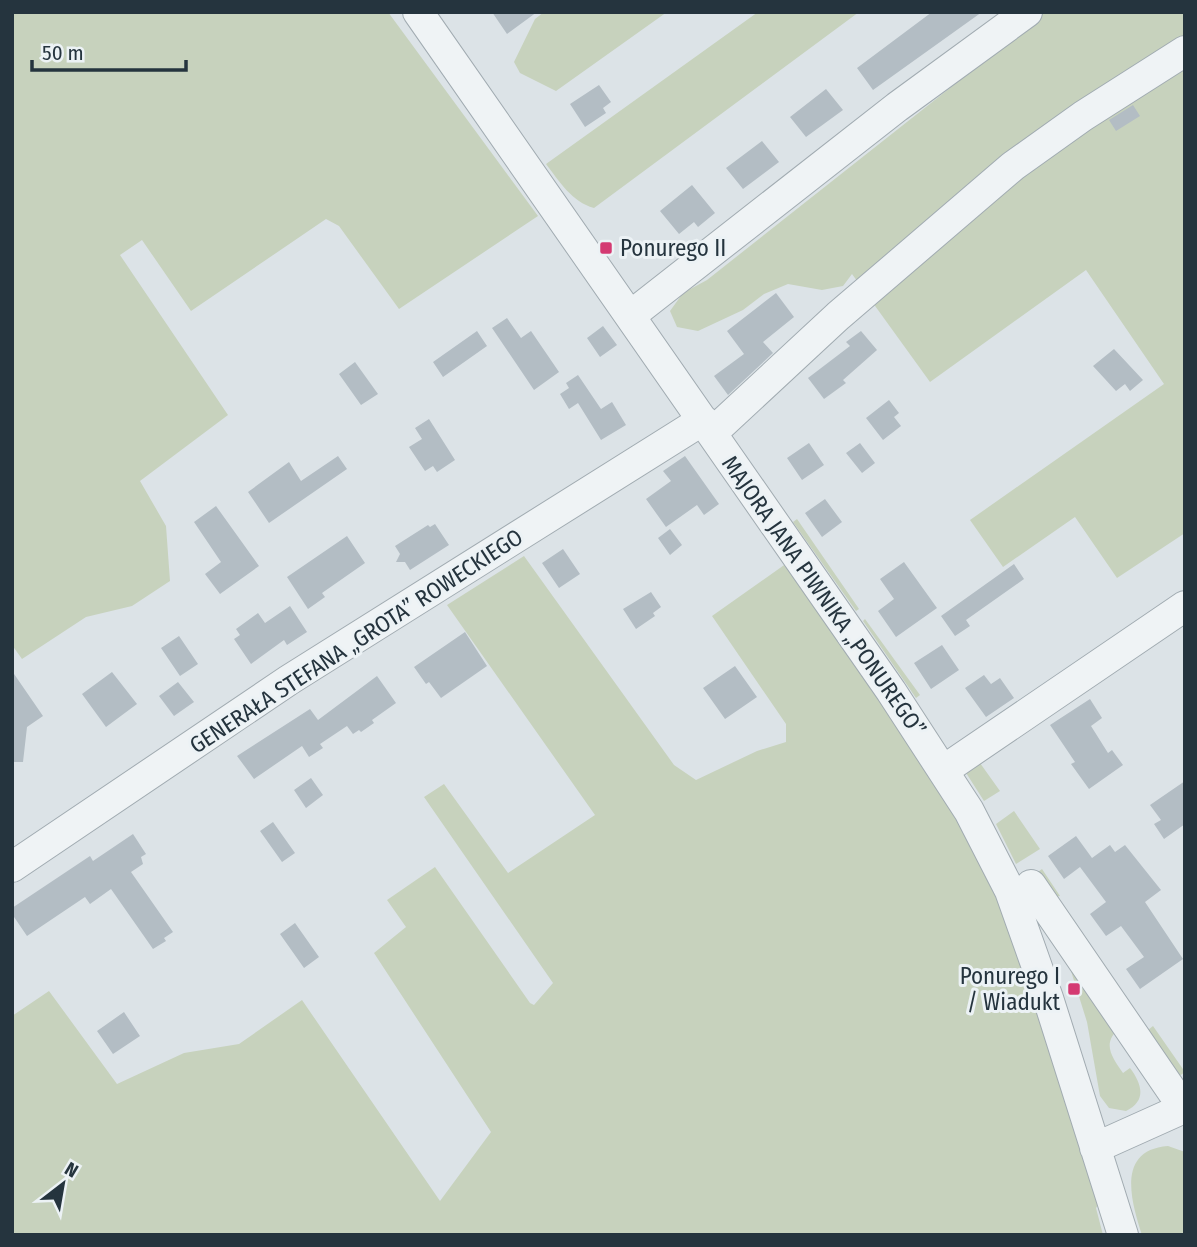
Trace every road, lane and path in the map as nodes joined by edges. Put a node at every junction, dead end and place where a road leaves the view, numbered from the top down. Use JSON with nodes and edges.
{"nodes":[{"id":1,"x":418,"y":12,"type":"edge"},
{"id":2,"x":1027,"y":12,"type":"edge"},
{"id":3,"x":1185,"y":51,"type":"edge"},
{"id":4,"x":630,"y":316,"type":"junction"},
{"id":5,"x":707,"y":427,"type":"junction"},
{"id":6,"x":1185,"y":606,"type":"edge"},
{"id":7,"x":944,"y":770,"type":"junction"},
{"id":8,"x":12,"y":867,"type":"edge"},
{"id":9,"x":1031,"y":885,"type":"dead end"},
{"id":10,"x":1181,"y":1095,"type":"edge"},
{"id":11,"x":1095,"y":1148,"type":"junction"},
{"id":12,"x":1123,"y":1235,"type":"edge"}],
"edges":[{"from":1,"to":4,"type":"street","name":"MAJORA JANA PIWNIKA „PONUREGO”"},
{"from":2,"to":4,"type":"street"},
{"from":3,"to":5,"type":"street","name":"GENERAŁA STEFANA „GROTA” ROWECKIEGO"},
{"from":4,"to":5,"type":"street","name":"MAJORA JANA PIWNIKA „PONUREGO”"},
{"from":5,"to":7,"type":"street","name":"MAJORA JANA PIWNIKA „PONUREGO”"},
{"from":5,"to":8,"type":"street","name":"GENERAŁA STEFANA „GROTA” ROWECKIEGO"},
{"from":6,"to":7,"type":"street"},
{"from":7,"to":11,"type":"street","name":"MAJORA JANA PIWNIKA „PONUREGO”"},
{"from":9,"to":10,"type":"street"},
{"from":10,"to":11,"type":"street"},
{"from":11,"to":12,"type":"street","name":"MAJORA JANA PIWNIKA „PONUREGO”"}]}
